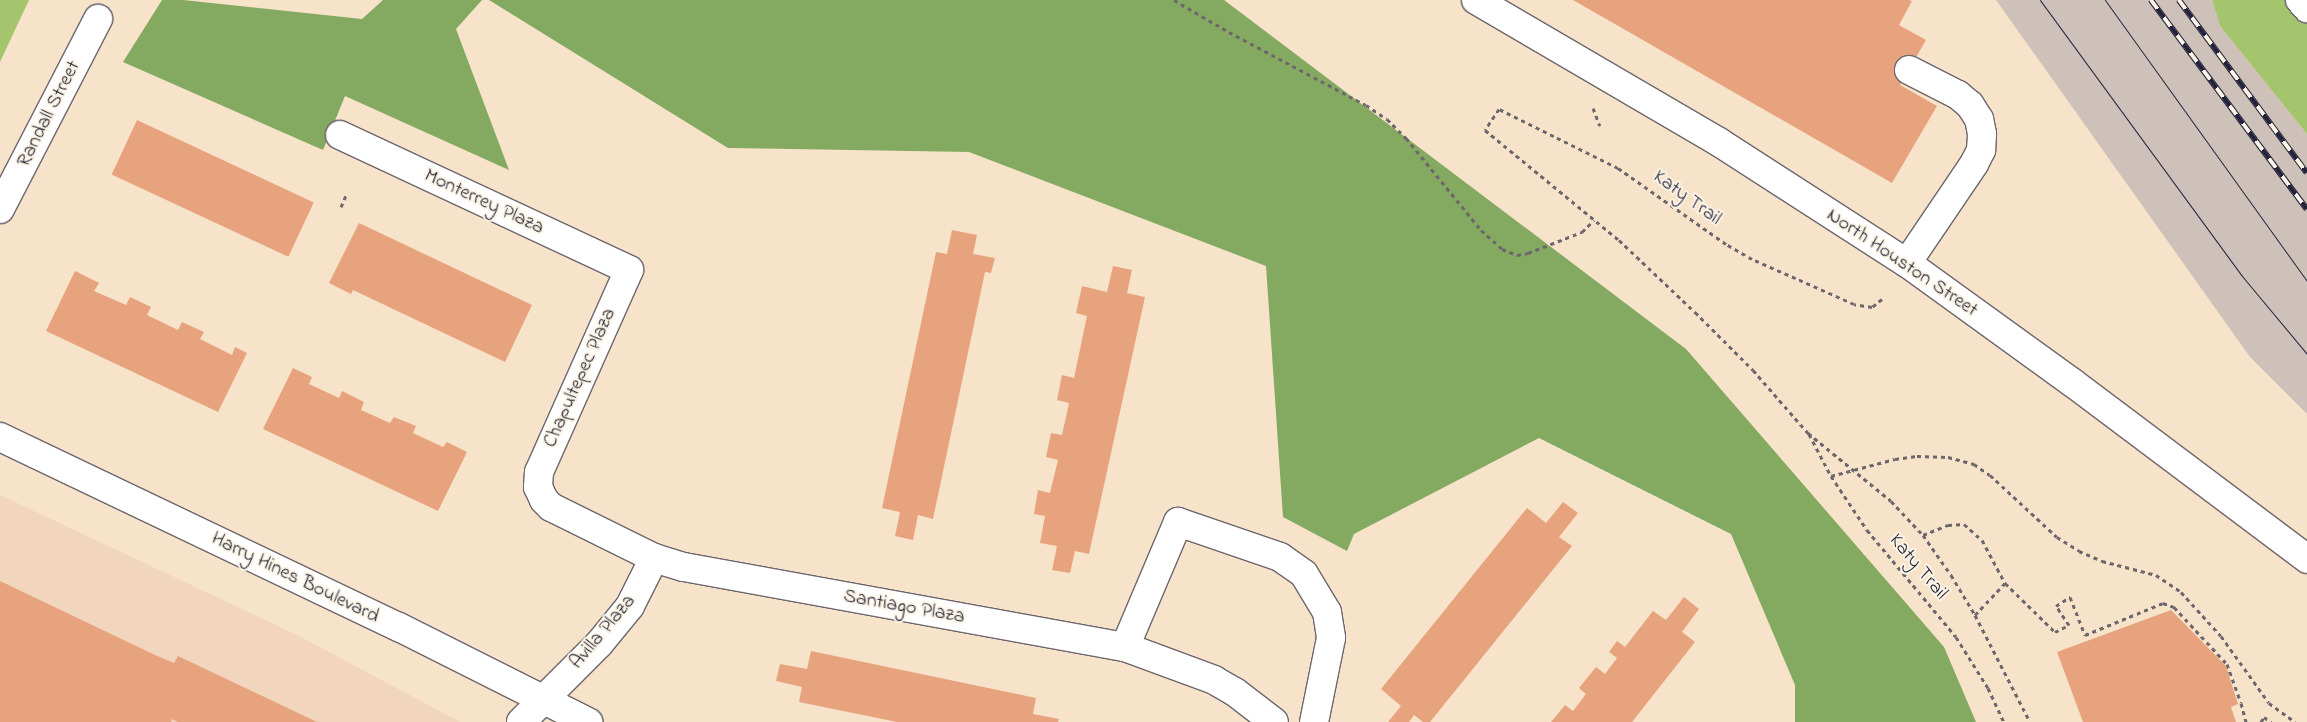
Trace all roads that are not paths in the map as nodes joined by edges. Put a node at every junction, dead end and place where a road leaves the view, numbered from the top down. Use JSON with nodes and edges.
{"nodes":[{"id":1,"x":1476,"y":0,"type":"edge"},
{"id":2,"x":2300,"y":0,"type":"edge"},
{"id":3,"x":2307,"y":8,"type":"edge"},
{"id":4,"x":98,"y":19,"type":"dead end"},
{"id":5,"x":1909,"y":70,"type":"dead end"},
{"id":6,"x":340,"y":135,"type":"dead end"},
{"id":7,"x":0,"y":208,"type":"edge"},
{"id":8,"x":1907,"y":263,"type":"junction"},
{"id":9,"x":629,"y":270,"type":"joint"},
{"id":10,"x":0,"y":437,"type":"edge"},
{"id":11,"x":538,"y":487,"type":"joint"},
{"id":12,"x":654,"y":558,"type":"junction"},
{"id":13,"x":2307,"y":559,"type":"edge"},
{"id":14,"x":1125,"y":647,"type":"junction"},
{"id":15,"x":543,"y":698,"type":"junction"},
{"id":16,"x":521,"y":722,"type":"edge"},
{"id":17,"x":588,"y":722,"type":"edge"},
{"id":18,"x":1274,"y":722,"type":"edge"},
{"id":19,"x":1314,"y":722,"type":"edge"}],
"edges":[{"from":1,"to":8,"type":"main road","name":"North Houston Street"},
{"from":2,"to":3,"type":"main road"},
{"from":4,"to":7,"type":"main road","name":"Randall Street"},
{"from":5,"to":8,"type":"main road"},
{"from":6,"to":9,"type":"main road","name":"Monterrey Plaza"},
{"from":8,"to":13,"type":"main road","name":"North Houston Street"},
{"from":9,"to":11,"type":"main road","name":"Chapultepec Plaza"},
{"from":10,"to":15,"type":"main road","name":"Harry Hines Boulevard"},
{"from":11,"to":12,"type":"main road","name":"Santiago Plaza"},
{"from":12,"to":14,"type":"main road","name":"Santiago Plaza"},
{"from":12,"to":15,"type":"main road","name":"Avilla Plaza"},
{"from":14,"to":18,"type":"main road","name":"Santiago Plaza"},
{"from":14,"to":19,"type":"main road"},
{"from":15,"to":16,"type":"main road","name":"Avilla Plaza"},
{"from":15,"to":17,"type":"main road","name":"Harry Hines Boulevard"}]}
